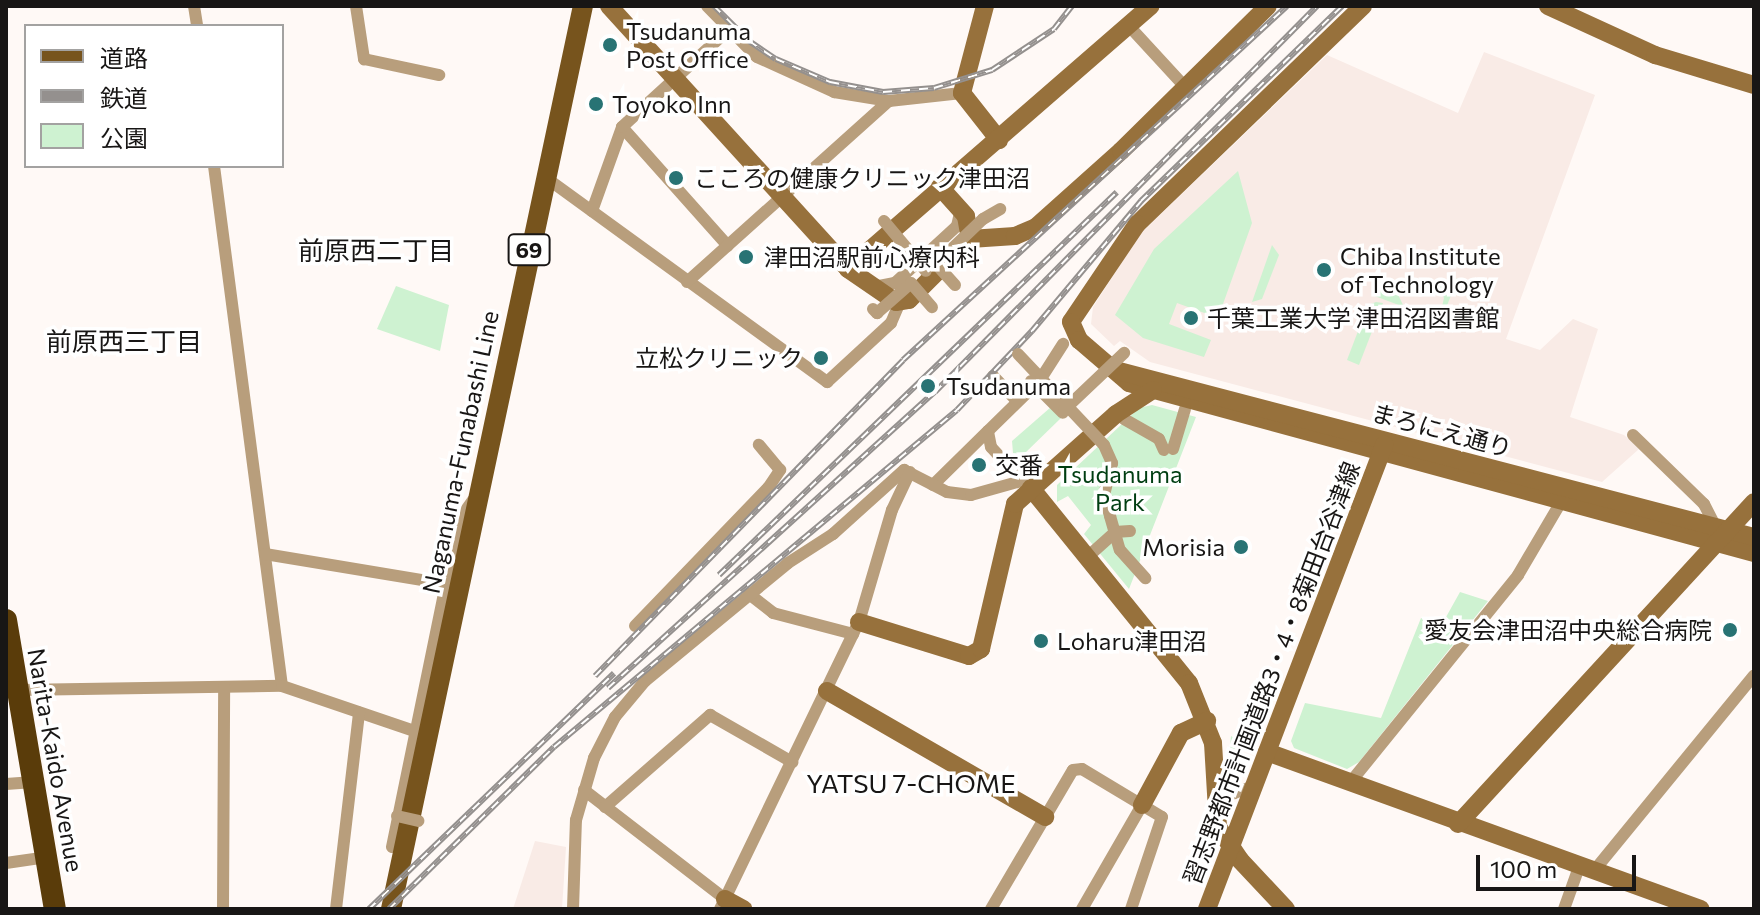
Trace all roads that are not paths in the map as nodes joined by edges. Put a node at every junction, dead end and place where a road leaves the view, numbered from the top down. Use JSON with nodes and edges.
{"nodes":[{"id":1,"x":356,"y":6,"type":"edge"},
{"id":2,"x":583,"y":6,"type":"edge"},
{"id":3,"x":609,"y":6,"type":"edge"},
{"id":4,"x":707,"y":6,"type":"edge"},
{"id":5,"x":985,"y":6,"type":"edge"},
{"id":6,"x":1151,"y":6,"type":"edge"},
{"id":7,"x":1268,"y":6,"type":"edge"},
{"id":8,"x":1363,"y":6,"type":"edge"},
{"id":9,"x":1548,"y":6,"type":"edge"},
{"id":10,"x":1129,"y":26,"type":"junction"},
{"id":11,"x":727,"y":31,"type":"junction"},
{"id":12,"x":439,"y":75,"type":"dead end"},
{"id":13,"x":677,"y":78,"type":"junction"},
{"id":14,"x":1754,"y":85,"type":"edge"},
{"id":15,"x":1187,"y":89,"type":"junction"},
{"id":16,"x":962,"y":93,"type":"junction"},
{"id":17,"x":889,"y":101,"type":"junction"},
{"id":18,"x":622,"y":127,"type":"junction"},
{"id":19,"x":999,"y":140,"type":"junction"},
{"id":20,"x":214,"y":168,"type":"edge"},
{"id":21,"x":545,"y":177,"type":"junction"},
{"id":22,"x":940,"y":187,"type":"junction"},
{"id":23,"x":782,"y":199,"type":"junction"},
{"id":24,"x":961,"y":209,"type":"junction"},
{"id":25,"x":1000,"y":209,"type":"dead end"},
{"id":26,"x":592,"y":211,"type":"junction"},
{"id":27,"x":884,"y":221,"type":"dead end"},
{"id":28,"x":970,"y":239,"type":"junction"},
{"id":29,"x":728,"y":246,"type":"junction"},
{"id":30,"x":931,"y":267,"type":"junction"},
{"id":31,"x":848,"y":269,"type":"junction"},
{"id":32,"x":687,"y":282,"type":"junction"},
{"id":33,"x":911,"y":283,"type":"junction"},
{"id":34,"x":955,"y":285,"type":"dead end"},
{"id":35,"x":866,"y":286,"type":"junction"},
{"id":36,"x":900,"y":302,"type":"junction"},
{"id":37,"x":932,"y":307,"type":"dead end"},
{"id":38,"x":873,"y":309,"type":"dead end"},
{"id":39,"x":1071,"y":322,"type":"junction"},
{"id":40,"x":1071,"y":342,"type":"junction"},
{"id":41,"x":1018,"y":354,"type":"dead end"},
{"id":42,"x":1120,"y":357,"type":"junction"},
{"id":43,"x":1048,"y":366,"type":"junction"},
{"id":44,"x":993,"y":376,"type":"dead end"},
{"id":45,"x":1034,"y":378,"type":"junction"},
{"id":46,"x":1153,"y":390,"type":"junction"},
{"id":47,"x":1064,"y":409,"type":"junction"},
{"id":48,"x":1185,"y":409,"type":"dead end"},
{"id":49,"x":1120,"y":416,"type":"junction"},
{"id":50,"x":988,"y":431,"type":"junction"},
{"id":51,"x":1633,"y":435,"type":"dead end"},
{"id":52,"x":759,"y":445,"type":"dead end"},
{"id":53,"x":1383,"y":447,"type":"junction"},
{"id":54,"x":910,"y":472,"type":"junction"},
{"id":55,"x":933,"y":485,"type":"junction"},
{"id":56,"x":1026,"y":485,"type":"junction"},
{"id":57,"x":477,"y":494,"type":"junction"},
{"id":58,"x":1561,"y":502,"type":"junction"},
{"id":59,"x":1754,"y":502,"type":"edge"},
{"id":60,"x":1130,"y":531,"type":"dead end"},
{"id":61,"x":1720,"y":533,"type":"junction"},
{"id":62,"x":1754,"y":537,"type":"edge"},
{"id":63,"x":1093,"y":552,"type":"dead end"},
{"id":64,"x":1754,"y":553,"type":"edge"},
{"id":65,"x":265,"y":554,"type":"junction"},
{"id":66,"x":1145,"y":578,"type":"dead end"},
{"id":67,"x":447,"y":584,"type":"junction"},
{"id":68,"x":749,"y":594,"type":"junction"},
{"id":69,"x":6,"y":620,"type":"edge"},
{"id":70,"x":635,"y":626,"type":"dead end"},
{"id":71,"x":856,"y":628,"type":"junction"},
{"id":72,"x":1754,"y":675,"type":"edge"},
{"id":73,"x":282,"y":686,"type":"junction"},
{"id":74,"x":224,"y":687,"type":"junction"},
{"id":75,"x":827,"y":691,"type":"junction"},
{"id":76,"x":15,"y":696,"type":"edge"},
{"id":77,"x":359,"y":712,"type":"junction"},
{"id":78,"x":1207,"y":721,"type":"junction"},
{"id":79,"x":414,"y":731,"type":"junction"},
{"id":80,"x":1267,"y":752,"type":"junction"},
{"id":81,"x":792,"y":762,"type":"junction"},
{"id":82,"x":34,"y":782,"type":"junction"},
{"id":83,"x":1213,"y":782,"type":"junction"},
{"id":84,"x":6,"y":784,"type":"edge"},
{"id":85,"x":1349,"y":784,"type":"junction"},
{"id":86,"x":1254,"y":786,"type":"junction"},
{"id":87,"x":584,"y":790,"type":"junction"},
{"id":88,"x":1142,"y":805,"type":"junction"},
{"id":89,"x":605,"y":807,"type":"junction"},
{"id":90,"x":397,"y":816,"type":"junction"},
{"id":91,"x":1045,"y":817,"type":"junction"},
{"id":92,"x":1458,"y":824,"type":"junction"},
{"id":93,"x":1231,"y":846,"type":"junction"},
{"id":94,"x":392,"y":847,"type":"dead end"},
{"id":95,"x":47,"y":857,"type":"junction"},
{"id":96,"x":6,"y":863,"type":"edge"},
{"id":97,"x":1586,"y":869,"type":"junction"},
{"id":98,"x":722,"y":904,"type":"edge"},
{"id":99,"x":1690,"y":907,"type":"edge"},
{"id":100,"x":55,"y":909,"type":"edge"},
{"id":101,"x":223,"y":909,"type":"edge"},
{"id":102,"x":336,"y":909,"type":"edge"},
{"id":103,"x":391,"y":909,"type":"edge"},
{"id":104,"x":573,"y":909,"type":"edge"},
{"id":105,"x":743,"y":909,"type":"edge"},
{"id":106,"x":991,"y":909,"type":"edge"},
{"id":107,"x":1082,"y":909,"type":"edge"},
{"id":108,"x":1131,"y":909,"type":"edge"},
{"id":109,"x":1207,"y":909,"type":"edge"},
{"id":110,"x":1286,"y":909,"type":"edge"},
{"id":111,"x":1564,"y":909,"type":"edge"}],
"edges":[{"from":1,"to":12,"type":"street"},
{"from":2,"to":21,"type":"main road","name":"Naganuma-Funabashi Line","number":"69"},
{"from":3,"to":13,"type":"street"},
{"from":4,"to":11,"type":"street"},
{"from":5,"to":16,"type":"street"},
{"from":6,"to":10,"type":"street"},
{"from":7,"to":15,"type":"street"},
{"from":8,"to":39,"type":"street"},
{"from":9,"to":14,"type":"street"},
{"from":10,"to":15,"type":"street"},
{"from":10,"to":19,"type":"street"},
{"from":11,"to":13,"type":"street"},
{"from":11,"to":17,"type":"street"},
{"from":13,"to":18,"type":"street"},
{"from":13,"to":23,"type":"street"},
{"from":15,"to":28,"type":"street"},
{"from":16,"to":17,"type":"street"},
{"from":16,"to":19,"type":"street"},
{"from":17,"to":23,"type":"street"},
{"from":18,"to":26,"type":"street"},
{"from":18,"to":29,"type":"street"},
{"from":19,"to":22,"type":"street"},
{"from":20,"to":65,"type":"street"},
{"from":21,"to":26,"type":"street"},
{"from":21,"to":57,"type":"main road","name":"Naganuma-Funabashi Line","number":"69"},
{"from":22,"to":24,"type":"street"},
{"from":22,"to":31,"type":"street"},
{"from":23,"to":29,"type":"street"},
{"from":23,"to":31,"type":"street"},
{"from":24,"to":28,"type":"street"},
{"from":24,"to":35,"type":"street"},
{"from":25,"to":30,"type":"street","bridge":true},
{"from":26,"to":32,"type":"street"},
{"from":27,"to":30,"type":"street","bridge":true},
{"from":28,"to":36,"type":"street"},
{"from":29,"to":32,"type":"street"},
{"from":30,"to":33,"type":"street","bridge":true},
{"from":30,"to":34,"type":"street","bridge":true},
{"from":31,"to":35,"type":"street"},
{"from":32,"to":36,"type":"street"},
{"from":33,"to":37,"type":"street","bridge":true},
{"from":33,"to":38,"type":"street","bridge":true},
{"from":35,"to":36,"type":"street"},
{"from":39,"to":40,"type":"street"},
{"from":39,"to":43,"type":"street"},
{"from":40,"to":42,"type":"street"},
{"from":40,"to":43,"type":"street"},
{"from":41,"to":45,"type":"street","bridge":true},
{"from":42,"to":46,"type":"street","name":"まろにえ通り"},
{"from":42,"to":47,"type":"street","bridge":true},
{"from":42,"to":49,"type":"street"},
{"from":42,"to":53,"type":"street","name":"まろにえ通り"},
{"from":43,"to":50,"type":"street"},
{"from":44,"to":45,"type":"street"},
{"from":45,"to":47,"type":"street","bridge":true},
{"from":46,"to":49,"type":"street"},
{"from":46,"to":53,"type":"street","name":"まろにえ通り"},
{"from":47,"to":66,"type":"street","bridge":true},
{"from":48,"to":49,"type":"street"},
{"from":49,"to":56,"type":"street"},
{"from":50,"to":55,"type":"street"},
{"from":50,"to":56,"type":"street"},
{"from":51,"to":61,"type":"street"},
{"from":52,"to":70,"type":"street"},
{"from":53,"to":58,"type":"street","name":"まろにえ通り"},
{"from":53,"to":61,"type":"street","name":"まろにえ通り"},
{"from":53,"to":80,"type":"street","name":"習志野都市計画道路3・4・8菊田台谷津線"},
{"from":54,"to":55,"type":"street"},
{"from":54,"to":68,"type":"street"},
{"from":54,"to":71,"type":"street"},
{"from":55,"to":56,"type":"street"},
{"from":56,"to":71,"type":"street"},
{"from":56,"to":78,"type":"street"},
{"from":57,"to":67,"type":"street"},
{"from":57,"to":90,"type":"street","bridge":true},
{"from":57,"to":103,"type":"main road","name":"Naganuma-Funabashi Line","number":"69"},
{"from":58,"to":61,"type":"street","name":"まろにえ通り"},
{"from":58,"to":85,"type":"street"},
{"from":59,"to":61,"type":"street"},
{"from":60,"to":63,"type":"street"},
{"from":61,"to":62,"type":"street","name":"まろにえ通り"},
{"from":61,"to":64,"type":"street","name":"まろにえ通り"},
{"from":61,"to":92,"type":"street"},
{"from":65,"to":67,"type":"street"},
{"from":65,"to":73,"type":"street"},
{"from":67,"to":79,"type":"street"},
{"from":68,"to":71,"type":"street"},
{"from":68,"to":87,"type":"street"},
{"from":69,"to":76,"type":"highway","name":"Narita-Kaido Avenue"},
{"from":71,"to":75,"type":"street"},
{"from":72,"to":97,"type":"street"},
{"from":73,"to":74,"type":"street"},
{"from":73,"to":77,"type":"street"},
{"from":74,"to":76,"type":"street"},
{"from":74,"to":101,"type":"street"},
{"from":75,"to":81,"type":"street"},
{"from":75,"to":91,"type":"street"},
{"from":76,"to":82,"type":"highway","name":"Narita-Kaido Avenue"},
{"from":77,"to":79,"type":"street"},
{"from":77,"to":102,"type":"street"},
{"from":78,"to":83,"type":"street"},
{"from":78,"to":88,"type":"street"},
{"from":79,"to":90,"type":"street"},
{"from":80,"to":85,"type":"street"},
{"from":80,"to":86,"type":"street","name":"習志野都市計画道路3・4・8菊田台谷津線"},
{"from":81,"to":89,"type":"street"},
{"from":81,"to":98,"type":"street"},
{"from":82,"to":84,"type":"street"},
{"from":82,"to":95,"type":"highway","name":"Narita-Kaido Avenue"},
{"from":83,"to":86,"type":"street"},
{"from":83,"to":93,"type":"street"},
{"from":85,"to":92,"type":"street"},
{"from":86,"to":93,"type":"street","name":"習志野都市計画道路3・4・8菊田台谷津線"},
{"from":87,"to":89,"type":"street"},
{"from":87,"to":104,"type":"street"},
{"from":88,"to":91,"type":"street"},
{"from":88,"to":107,"type":"street"},
{"from":88,"to":108,"type":"street"},
{"from":89,"to":98,"type":"street"},
{"from":90,"to":94,"type":"street"},
{"from":91,"to":106,"type":"street"},
{"from":92,"to":97,"type":"street"},
{"from":93,"to":109,"type":"street","name":"習志野都市計画道路3・4・8菊田台谷津線"},
{"from":93,"to":110,"type":"street"},
{"from":95,"to":96,"type":"street"},
{"from":95,"to":100,"type":"highway","name":"Narita-Kaido Avenue"},
{"from":97,"to":99,"type":"street"},
{"from":97,"to":111,"type":"street"},
{"from":98,"to":105,"type":"street"}]}
